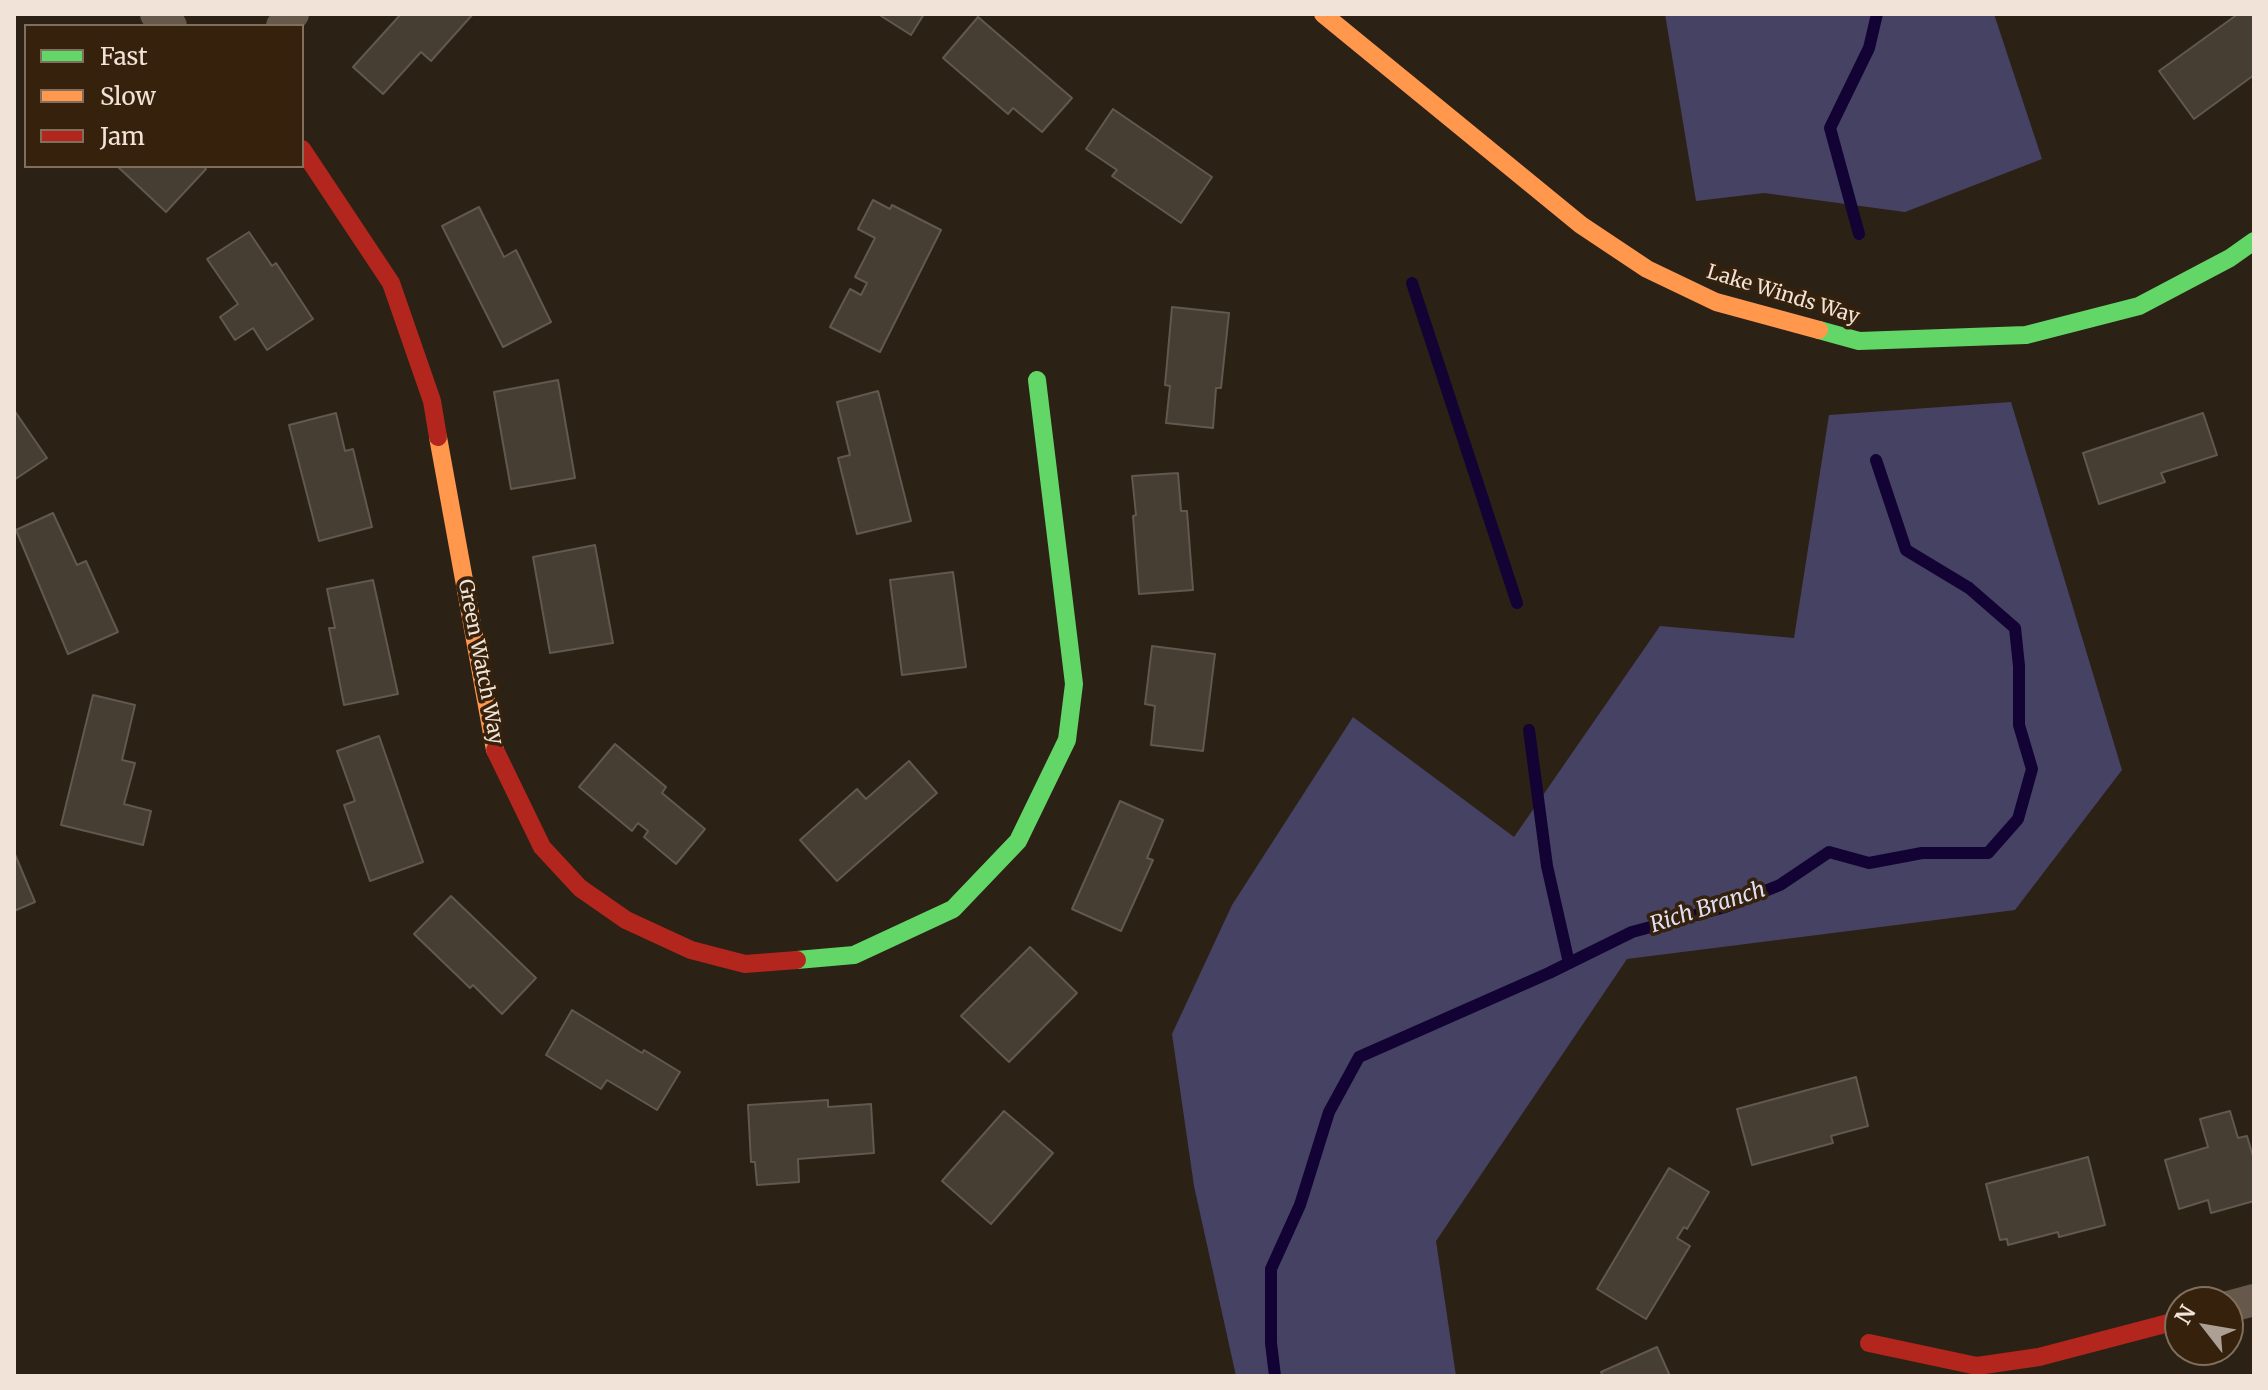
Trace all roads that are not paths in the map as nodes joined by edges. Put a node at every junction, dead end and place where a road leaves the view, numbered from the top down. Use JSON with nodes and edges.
{"nodes":[{"id":1,"x":1323,"y":14,"type":"edge"},
{"id":2,"x":304,"y":152,"type":"edge"},
{"id":3,"x":2254,"y":241,"type":"edge"},
{"id":4,"x":1037,"y":380,"type":"dead end"},
{"id":5,"x":2164,"y":1324,"type":"edge"},
{"id":6,"x":1869,"y":1343,"type":"dead end"}],
"edges":[{"from":1,"to":3,"type":"street","name":"Lake Winds Way"},
{"from":2,"to":4,"type":"street","name":"Green Watch Way"},
{"from":5,"to":6,"type":"street"}]}
